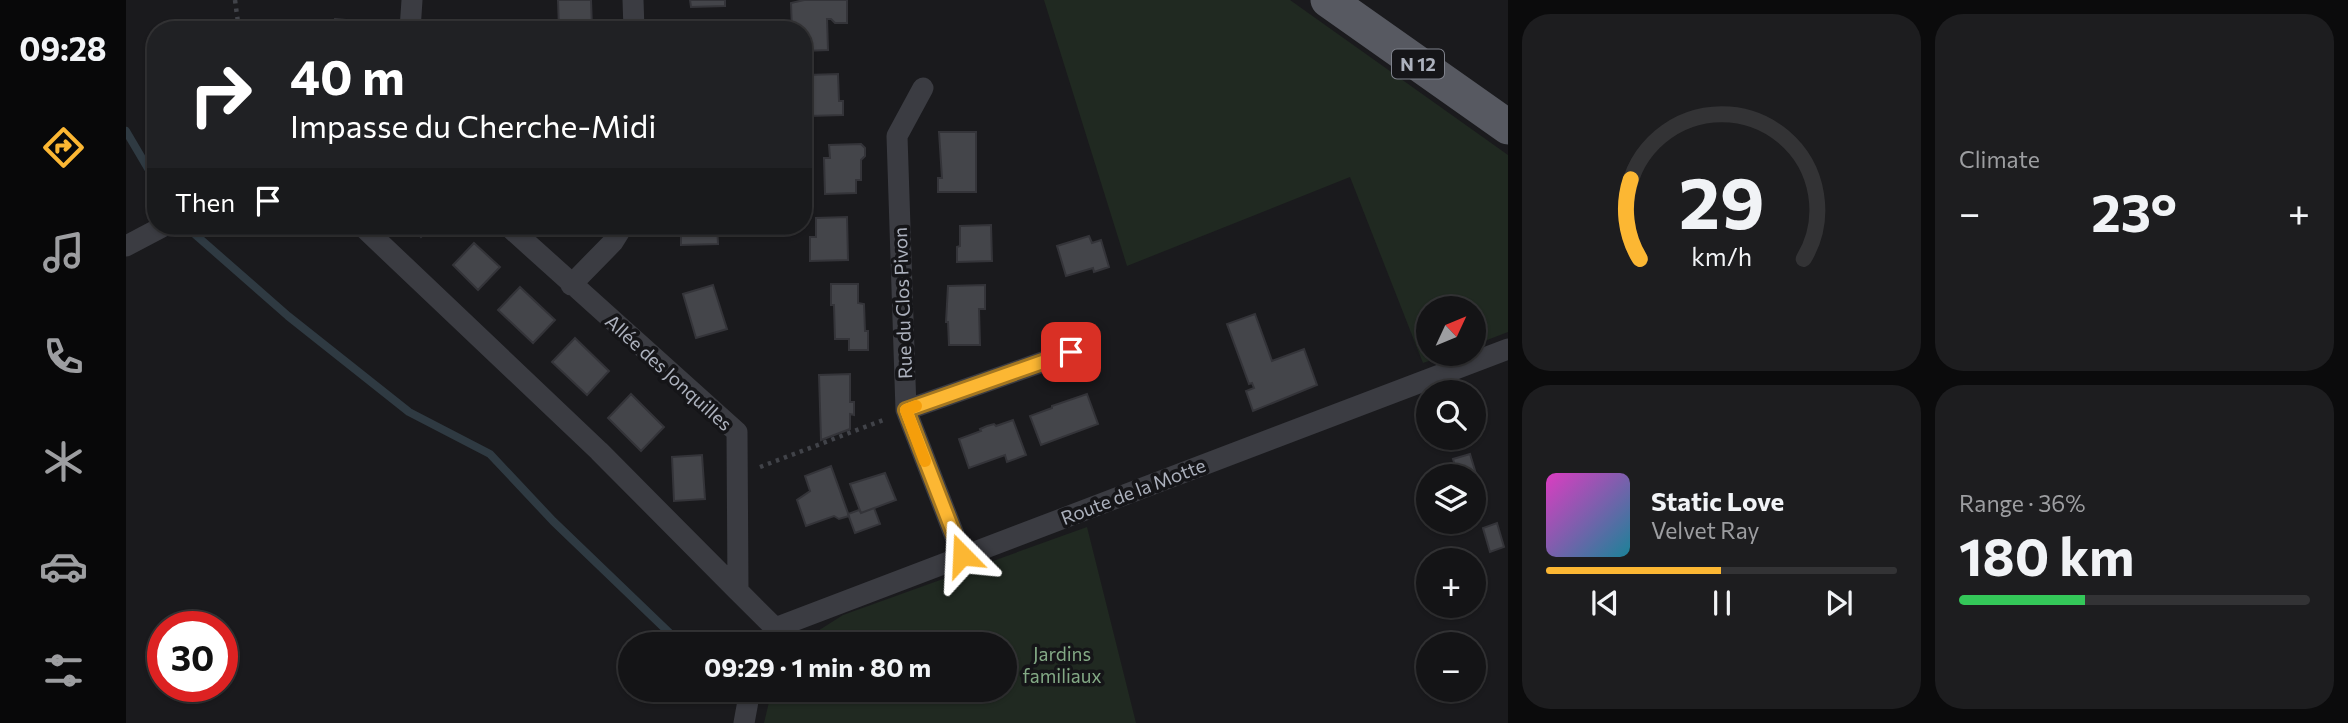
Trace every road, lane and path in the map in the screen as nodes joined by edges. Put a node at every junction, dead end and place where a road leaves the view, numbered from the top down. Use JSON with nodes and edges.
{"nodes":[{"id":1,"x":235,"y":0,"type":"edge"},
{"id":2,"x":412,"y":0,"type":"edge"},
{"id":3,"x":633,"y":0,"type":"edge"},
{"id":4,"x":1328,"y":0,"type":"edge"},
{"id":5,"x":238,"y":21,"type":"edge"},
{"id":6,"x":411,"y":21,"type":"edge"},
{"id":7,"x":634,"y":21,"type":"edge"},
{"id":8,"x":923,"y":88,"type":"dead end"},
{"id":9,"x":1508,"y":127,"type":"edge"},
{"id":10,"x":147,"y":235,"type":"edge"},
{"id":11,"x":371,"y":235,"type":"edge"},
{"id":12,"x":518,"y":235,"type":"edge"},
{"id":13,"x":617,"y":235,"type":"edge"},
{"id":14,"x":126,"y":246,"type":"edge"},
{"id":15,"x":572,"y":285,"type":"junction"},
{"id":16,"x":1508,"y":349,"type":"edge"},
{"id":17,"x":1071,"y":352,"type":"dead end"},
{"id":18,"x":906,"y":411,"type":"junction"},
{"id":19,"x":737,"y":475,"type":"junction"},
{"id":20,"x":962,"y":555,"type":"junction"},
{"id":21,"x":738,"y":591,"type":"junction"},
{"id":22,"x":768,"y":632,"type":"edge"},
{"id":23,"x":780,"y":632,"type":"edge"},
{"id":24,"x":748,"y":702,"type":"edge"},
{"id":25,"x":744,"y":723,"type":"edge"}],
"edges":[{"from":1,"to":5,"type":"path"},
{"from":2,"to":6,"type":"street"},
{"from":3,"to":7,"type":"street"},
{"from":4,"to":9,"type":"main road","number":"N 12"},
{"from":8,"to":18,"type":"street","name":"Rue du Clos Pivon"},
{"from":10,"to":14,"type":"street"},
{"from":11,"to":21,"type":"street"},
{"from":12,"to":15,"type":"street","name":"Allée des Jonquilles"},
{"from":13,"to":15,"type":"street"},
{"from":15,"to":19,"type":"street","name":"Allée des Jonquilles"},
{"from":16,"to":20,"type":"street","name":"Route de la Motte"},
{"from":17,"to":18,"type":"street"},
{"from":18,"to":19,"type":"path"},
{"from":18,"to":20,"type":"street","name":"Rue du Clos Pivon"},
{"from":19,"to":21,"type":"street","name":"Allée des Jonquilles"},
{"from":20,"to":23,"type":"street","name":"Route de la Motte"},
{"from":21,"to":22,"type":"street"},
{"from":24,"to":25,"type":"street"}]}
